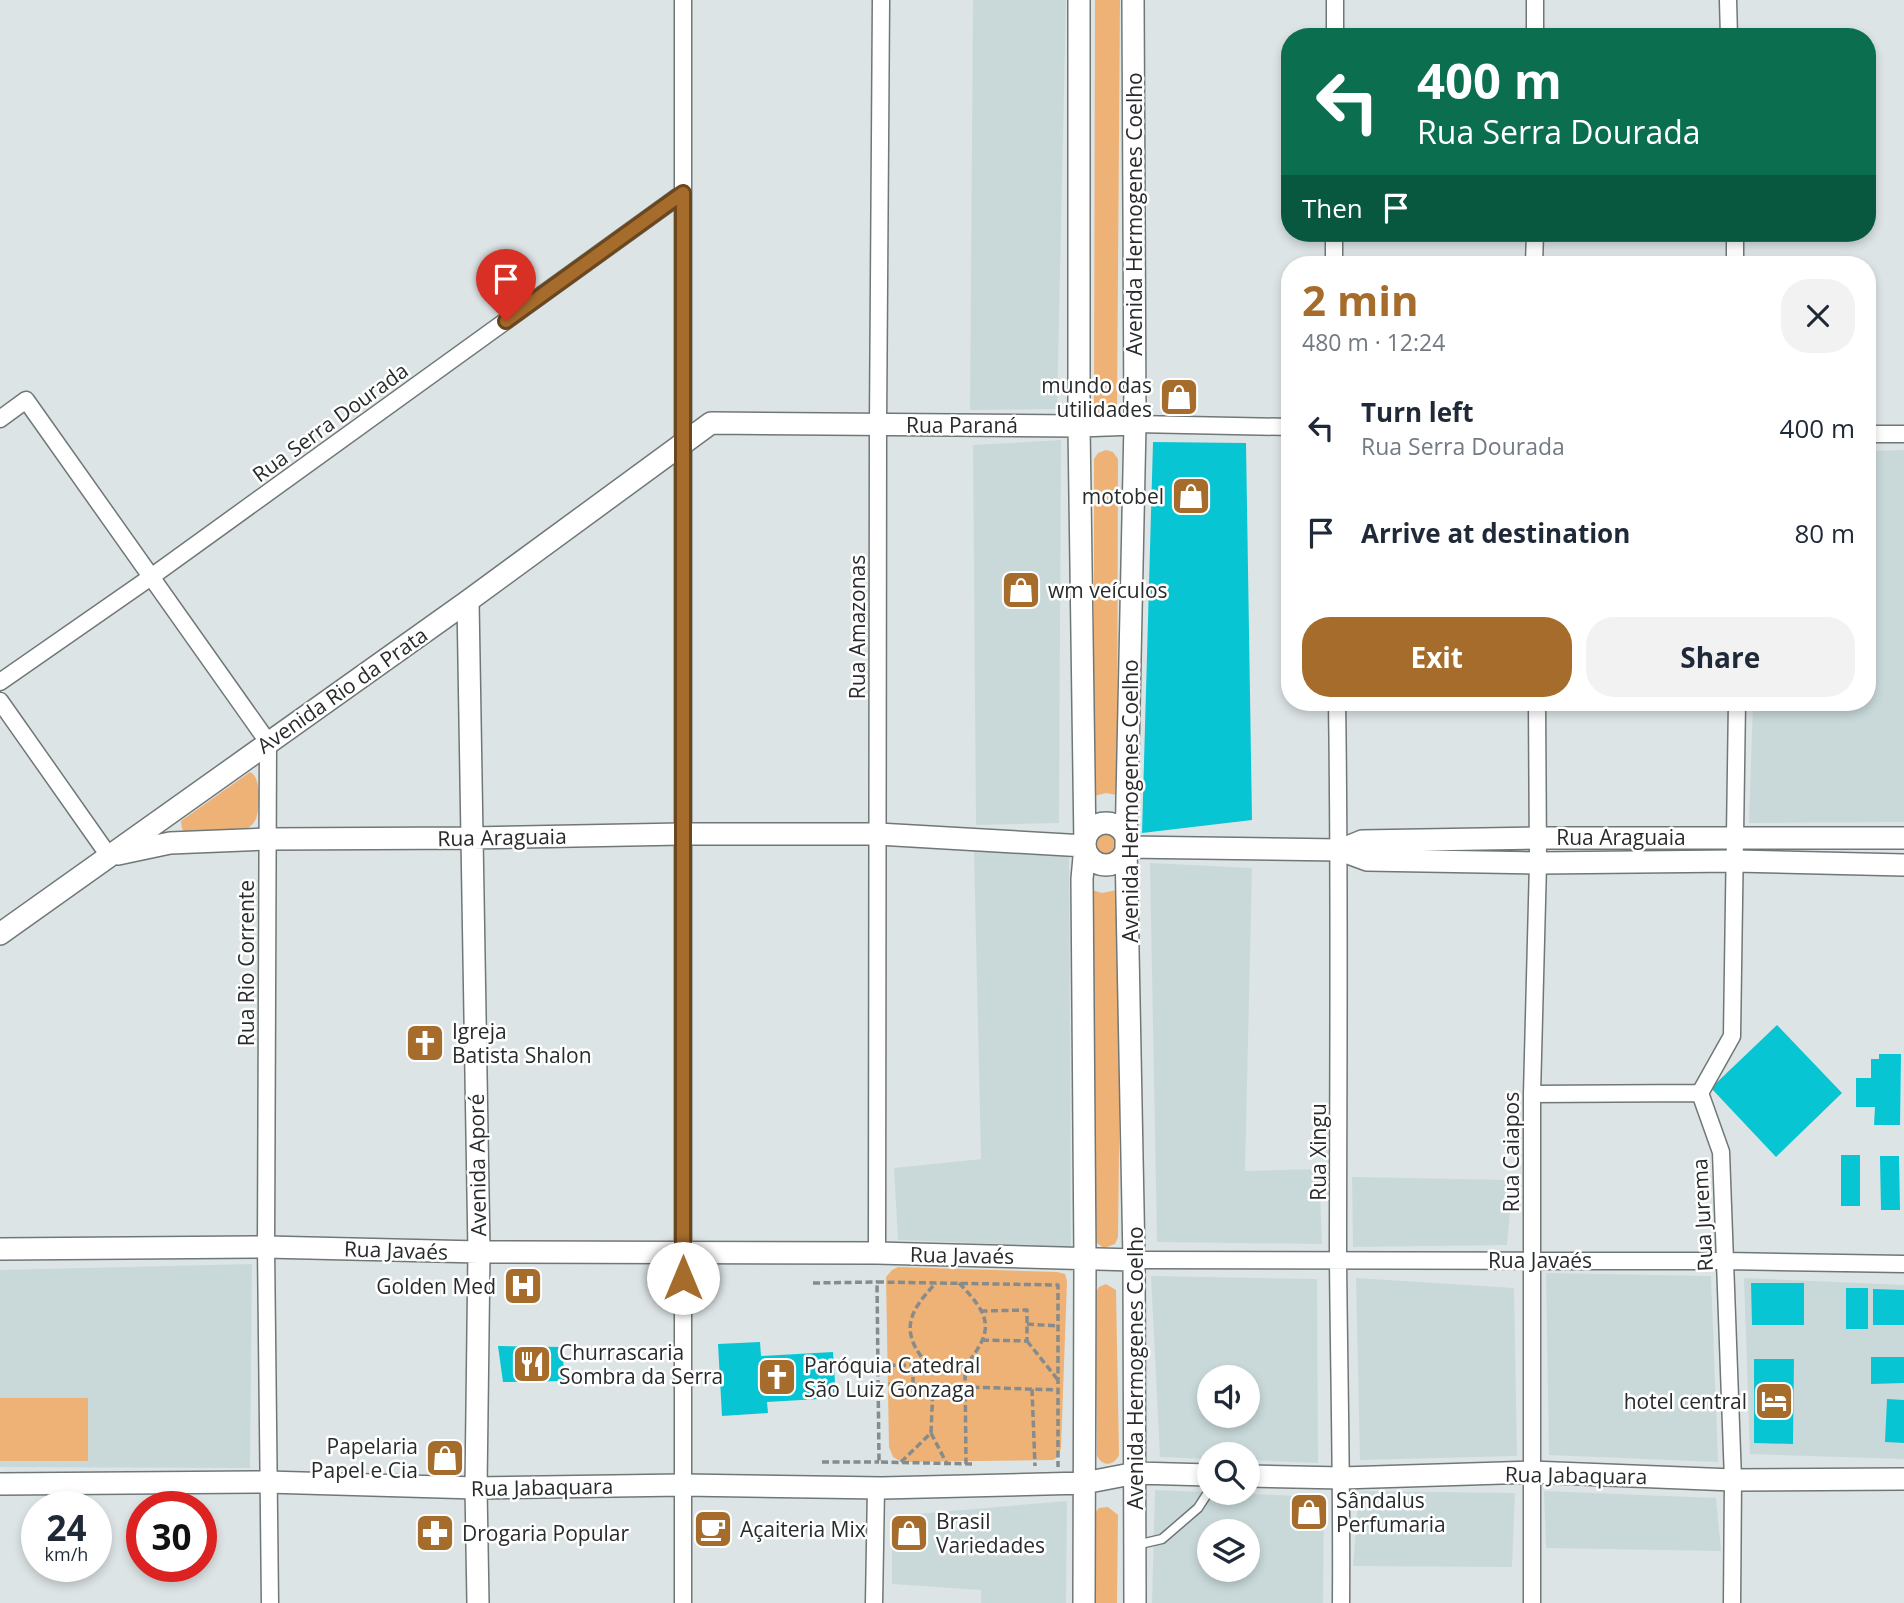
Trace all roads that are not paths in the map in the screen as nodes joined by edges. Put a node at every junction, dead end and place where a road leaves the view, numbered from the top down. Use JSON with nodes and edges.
{"nodes":[{"id":1,"x":683,"y":0,"type":"edge"},
{"id":2,"x":881,"y":0,"type":"edge"},
{"id":3,"x":1079,"y":0,"type":"edge"},
{"id":4,"x":1133,"y":0,"type":"edge"},
{"id":5,"x":1335,"y":0,"type":"edge"},
{"id":6,"x":1535,"y":0,"type":"edge"},
{"id":7,"x":1728,"y":0,"type":"edge"},
{"id":8,"x":1335,"y":28,"type":"edge"},
{"id":9,"x":1535,"y":28,"type":"edge"},
{"id":10,"x":1729,"y":28,"type":"edge"},
{"id":11,"x":683,"y":193,"type":"junction"},
{"id":12,"x":0,"y":419,"type":"edge"},
{"id":13,"x":1135,"y":424,"type":"junction"},
{"id":14,"x":877,"y":425,"type":"junction"},
{"id":15,"x":1079,"y":426,"type":"junction"},
{"id":16,"x":1281,"y":428,"type":"edge"},
{"id":17,"x":1876,"y":434,"type":"edge"},
{"id":18,"x":1904,"y":434,"type":"edge"},
{"id":19,"x":682,"y":443,"type":"junction"},
{"id":20,"x":151,"y":577,"type":"junction"},
{"id":21,"x":468,"y":601,"type":"junction"},
{"id":22,"x":0,"y":681,"type":"edge"},
{"id":23,"x":0,"y":701,"type":"edge"},
{"id":24,"x":1338,"y":711,"type":"edge"},
{"id":25,"x":1537,"y":711,"type":"edge"},
{"id":26,"x":1737,"y":711,"type":"edge"},
{"id":27,"x":268,"y":742,"type":"junction"},
{"id":28,"x":682,"y":834,"type":"junction"},
{"id":29,"x":878,"y":834,"type":"junction"},
{"id":30,"x":1735,"y":836,"type":"junction"},
{"id":31,"x":472,"y":838,"type":"junction"},
{"id":32,"x":1538,"y":838,"type":"junction"},
{"id":33,"x":1904,"y":838,"type":"edge"},
{"id":34,"x":268,"y":839,"type":"junction"},
{"id":35,"x":1085,"y":846,"type":"junction"},
{"id":36,"x":1126,"y":847,"type":"junction"},
{"id":37,"x":1340,"y":850,"type":"junction"},
{"id":38,"x":109,"y":856,"type":"junction"},
{"id":39,"x":1735,"y":861,"type":"junction"},
{"id":40,"x":1538,"y":863,"type":"junction"},
{"id":41,"x":1904,"y":865,"type":"edge"},
{"id":42,"x":0,"y":933,"type":"edge"},
{"id":43,"x":1700,"y":1093,"type":"junction"},
{"id":44,"x":1532,"y":1094,"type":"junction"},
{"id":45,"x":266,"y":1247,"type":"junction"},
{"id":46,"x":0,"y":1249,"type":"edge"},
{"id":47,"x":479,"y":1252,"type":"junction"},
{"id":48,"x":683,"y":1252,"type":"junction"},
{"id":49,"x":877,"y":1253,"type":"junction"},
{"id":50,"x":1085,"y":1258,"type":"junction"},
{"id":51,"x":1134,"y":1260,"type":"junction"},
{"id":52,"x":1338,"y":1260,"type":"junction"},
{"id":53,"x":1531,"y":1260,"type":"junction"},
{"id":54,"x":1726,"y":1261,"type":"junction"},
{"id":55,"x":1904,"y":1264,"type":"edge"},
{"id":56,"x":1531,"y":1472,"type":"junction"},
{"id":57,"x":1136,"y":1473,"type":"junction"},
{"id":58,"x":1197,"y":1475,"type":"edge"},
{"id":59,"x":1260,"y":1476,"type":"edge"},
{"id":60,"x":1342,"y":1478,"type":"junction"},
{"id":61,"x":1904,"y":1479,"type":"edge"},
{"id":62,"x":1733,"y":1480,"type":"junction"},
{"id":63,"x":267,"y":1482,"type":"junction"},
{"id":64,"x":1084,"y":1483,"type":"junction"},
{"id":65,"x":0,"y":1484,"type":"edge"},
{"id":66,"x":683,"y":1485,"type":"junction"},
{"id":67,"x":476,"y":1488,"type":"junction"},
{"id":68,"x":876,"y":1488,"type":"junction"},
{"id":69,"x":1199,"y":1505,"type":"edge"},
{"id":70,"x":1136,"y":1545,"type":"junction"},
{"id":71,"x":270,"y":1603,"type":"edge"},
{"id":72,"x":478,"y":1603,"type":"edge"},
{"id":73,"x":683,"y":1603,"type":"edge"},
{"id":74,"x":874,"y":1603,"type":"edge"},
{"id":75,"x":1083,"y":1603,"type":"edge"},
{"id":76,"x":1135,"y":1603,"type":"edge"},
{"id":77,"x":1341,"y":1603,"type":"edge"},
{"id":78,"x":1532,"y":1603,"type":"edge"},
{"id":79,"x":1732,"y":1603,"type":"edge"}],
"edges":[{"from":1,"to":11,"type":"street"},
{"from":2,"to":14,"type":"street","name":"Rua Amazonas"},
{"from":3,"to":15,"type":"main road"},
{"from":4,"to":13,"type":"main road","name":"Avenida Hermogenes Coelho"},
{"from":5,"to":8,"type":"street"},
{"from":6,"to":9,"type":"street"},
{"from":7,"to":10,"type":"street"},
{"from":11,"to":19,"type":"street"},
{"from":11,"to":20,"type":"street","name":"Rua Serra Dourada"},
{"from":12,"to":20,"type":"street"},
{"from":13,"to":15,"type":"main road","name":"Rua Paraná"},
{"from":13,"to":16,"type":"street","name":"Rua Paraná"},
{"from":13,"to":36,"type":"main road","name":"Avenida Hermogenes Coelho"},
{"from":14,"to":15,"type":"main road","name":"Rua Paraná"},
{"from":14,"to":19,"type":"main road","name":"Rua Paraná"},
{"from":14,"to":29,"type":"street","name":"Rua Amazonas"},
{"from":15,"to":35,"type":"main road"},
{"from":17,"to":18,"type":"street"},
{"from":19,"to":21,"type":"main road","name":"Avenida Rio da Prata"},
{"from":19,"to":28,"type":"street"},
{"from":20,"to":22,"type":"street","name":"Rua Serra Dourada"},
{"from":20,"to":27,"type":"street"},
{"from":21,"to":27,"type":"main road","name":"Avenida Rio da Prata"},
{"from":21,"to":31,"type":"main road","name":"Avenida Aporé"},
{"from":23,"to":38,"type":"street"},
{"from":24,"to":37,"type":"street","name":"Rua Xingu"},
{"from":25,"to":32,"type":"street","name":"Rua Caiapos"},
{"from":26,"to":30,"type":"street"},
{"from":27,"to":34,"type":"street","name":"Rua Rio Corrente"},
{"from":27,"to":38,"type":"main road","name":"Avenida Rio da Prata"},
{"from":28,"to":29,"type":"main road","name":"Rua Araguaia"},
{"from":28,"to":31,"type":"main road","name":"Rua Araguaia"},
{"from":28,"to":48,"type":"street"},
{"from":29,"to":35,"type":"main road","name":"Rua Araguaia"},
{"from":29,"to":49,"type":"street","name":"Rua Amazonas"},
{"from":30,"to":32,"type":"main road","name":"Rua Araguaia"},
{"from":30,"to":33,"type":"main road","name":"Rua Araguaia"},
{"from":30,"to":39,"type":"street"},
{"from":31,"to":34,"type":"main road","name":"Rua Araguaia"},
{"from":31,"to":47,"type":"main road","name":"Avenida Aporé"},
{"from":32,"to":37,"type":"main road","name":"Rua Araguaia"},
{"from":32,"to":40,"type":"street","name":"Rua Caiapos"},
{"from":34,"to":38,"type":"main road","name":"Rua Araguaia"},
{"from":34,"to":45,"type":"street","name":"Rua Rio Corrente"},
{"from":35,"to":36,"type":"main road"},
{"from":35,"to":36,"type":"main road"},
{"from":35,"to":50,"type":"main road"},
{"from":36,"to":37,"type":"main road","name":"Rua Araguaia"},
{"from":36,"to":51,"type":"main road","name":"Avenida Hermogenes Coelho"},
{"from":37,"to":40,"type":"main road","name":"Rua Araguaia"},
{"from":37,"to":52,"type":"street","name":"Rua Xingu"},
{"from":38,"to":42,"type":"main road","name":"Avenida Rio da Prata"},
{"from":39,"to":40,"type":"main road","name":"Rua Araguaia"},
{"from":39,"to":41,"type":"main road","name":"Rua Araguaia"},
{"from":39,"to":43,"type":"street"},
{"from":40,"to":44,"type":"street","name":"Rua Caiapos"},
{"from":43,"to":44,"type":"street"},
{"from":43,"to":54,"type":"street","name":"Rua Jurema"},
{"from":44,"to":53,"type":"street","name":"Rua Caiapos"},
{"from":45,"to":46,"type":"main road","name":"Rua Javaés"},
{"from":45,"to":47,"type":"main road","name":"Rua Javaés"},
{"from":45,"to":63,"type":"street","name":"Rua Rio Corrente"},
{"from":47,"to":48,"type":"main road","name":"Rua Javaés"},
{"from":47,"to":67,"type":"main road","name":"Avenida Aporé"},
{"from":48,"to":49,"type":"main road","name":"Rua Javaés"},
{"from":48,"to":66,"type":"street"},
{"from":49,"to":50,"type":"main road","name":"Rua Javaés"},
{"from":50,"to":51,"type":"main road","name":"Rua Javaés"},
{"from":50,"to":64,"type":"main road"},
{"from":51,"to":52,"type":"street","name":"Rua Javaés"},
{"from":51,"to":57,"type":"main road","name":"Avenida Hermogenes Coelho"},
{"from":52,"to":53,"type":"street","name":"Rua Javaés"},
{"from":52,"to":60,"type":"street","name":"Rua Xingu"},
{"from":53,"to":54,"type":"street","name":"Rua Javaés"},
{"from":53,"to":56,"type":"street","name":"Rua Caiapos"},
{"from":54,"to":55,"type":"street","name":"Rua Javaés"},
{"from":54,"to":62,"type":"street","name":"Rua Jurema"},
{"from":56,"to":60,"type":"main road","name":"Rua Jabaquara"},
{"from":56,"to":62,"type":"main road","name":"Rua Jabaquara"},
{"from":56,"to":78,"type":"street","name":"Rua Caiapos"},
{"from":57,"to":58,"type":"main road"},
{"from":57,"to":64,"type":"main road","name":"Rua Jabaquara"},
{"from":57,"to":70,"type":"main road","name":"Avenida Hermogenes Coelho"},
{"from":59,"to":60,"type":"main road","name":"Rua Jabaquara"},
{"from":60,"to":77,"type":"street","name":"Rua Xingu"},
{"from":61,"to":62,"type":"main road","name":"Rua Jabaquara"},
{"from":62,"to":79,"type":"street","name":"Rua Jurema"},
{"from":63,"to":65,"type":"main road","name":"Rua Jabaquara"},
{"from":63,"to":67,"type":"main road","name":"Rua Jabaquara"},
{"from":63,"to":71,"type":"street","name":"Rua Rio Corrente"},
{"from":64,"to":68,"type":"main road","name":"Rua Jabaquara"},
{"from":64,"to":75,"type":"main road"},
{"from":66,"to":67,"type":"main road","name":"Rua Jabaquara"},
{"from":66,"to":68,"type":"main road","name":"Rua Jabaquara"},
{"from":66,"to":73,"type":"street"},
{"from":67,"to":72,"type":"main road","name":"Avenida Aporé"},
{"from":68,"to":74,"type":"street"},
{"from":69,"to":70,"type":"lane"},
{"from":70,"to":76,"type":"main road","name":"Avenida Hermogenes Coelho"}]}
